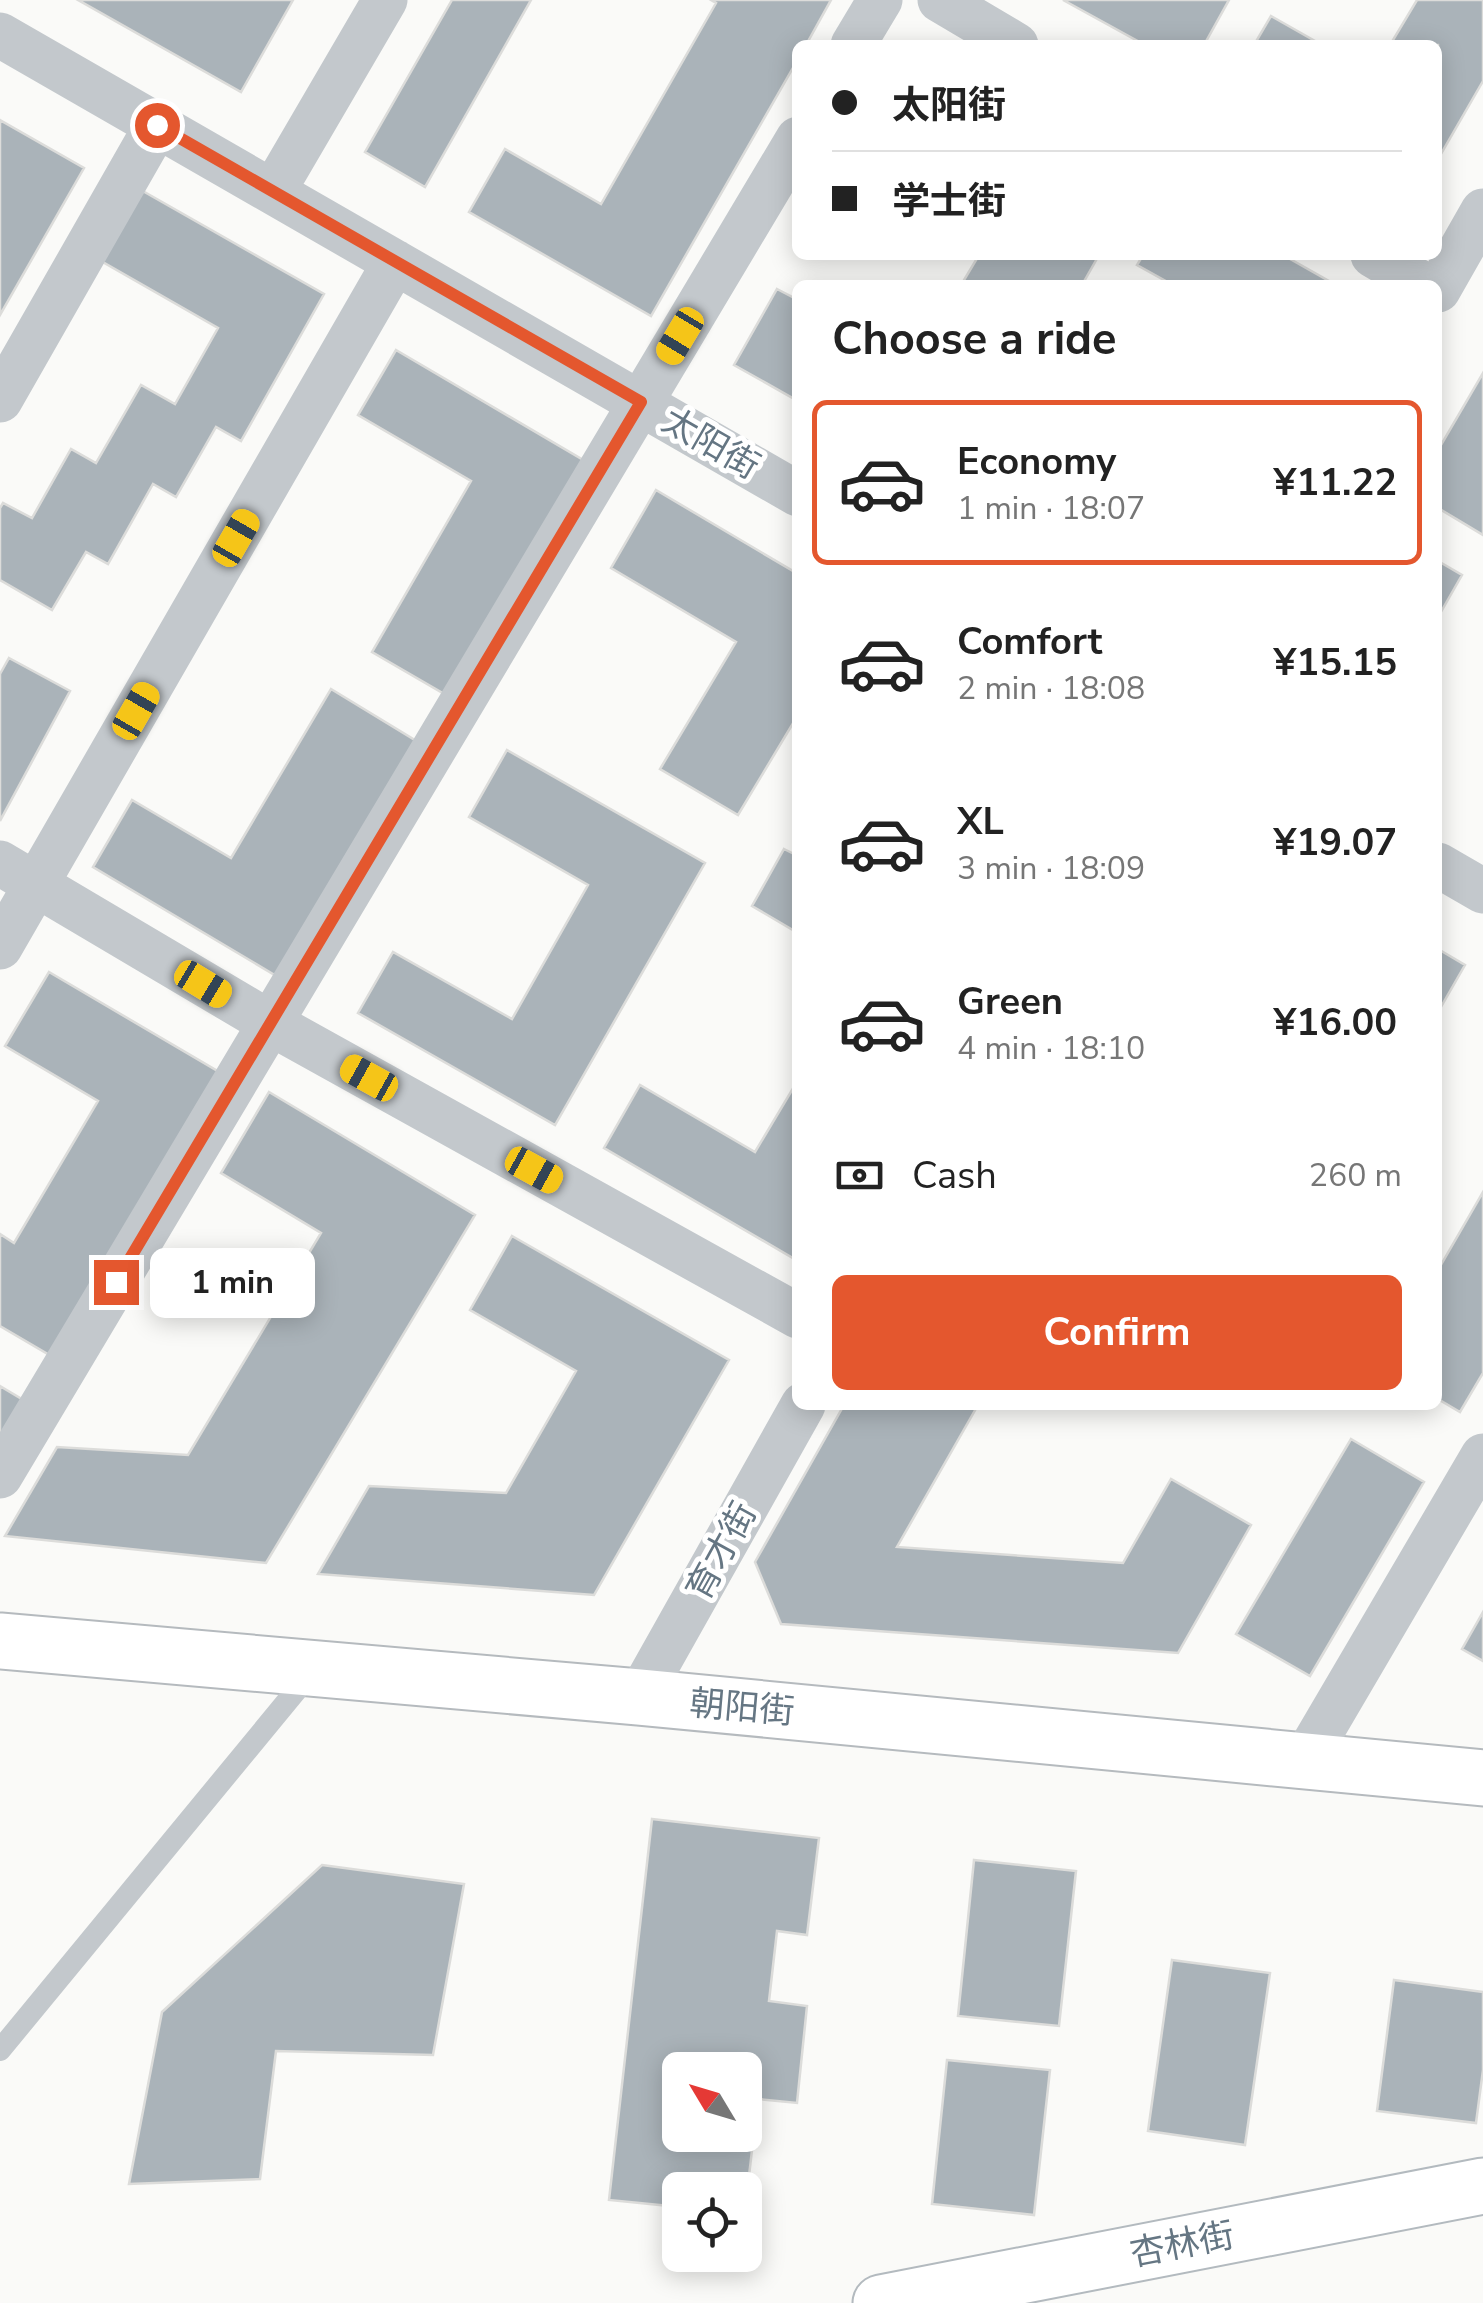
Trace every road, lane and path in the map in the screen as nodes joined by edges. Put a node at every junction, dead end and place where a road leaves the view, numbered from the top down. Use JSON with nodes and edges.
{"nodes":[{"id":1,"x":385,"y":0,"type":"edge"},
{"id":2,"x":880,"y":0,"type":"edge"},
{"id":3,"x":940,"y":0,"type":"edge"},
{"id":4,"x":0,"y":35,"type":"edge"},
{"id":5,"x":856,"y":40,"type":"edge"},
{"id":6,"x":1008,"y":40,"type":"edge"},
{"id":7,"x":157,"y":125,"type":"junction"},
{"id":8,"x":792,"y":149,"type":"edge"},
{"id":9,"x":274,"y":190,"type":"junction"},
{"id":10,"x":1483,"y":211,"type":"edge"},
{"id":11,"x":1382,"y":260,"type":"edge"},
{"id":12,"x":396,"y":262,"type":"junction"},
{"id":13,"x":1416,"y":280,"type":"edge"},
{"id":14,"x":1442,"y":283,"type":"edge"},
{"id":15,"x":0,"y":400,"type":"edge"},
{"id":16,"x":641,"y":402,"type":"junction"},
{"id":17,"x":792,"y":490,"type":"edge"},
{"id":18,"x":1442,"y":867,"type":"edge"},
{"id":19,"x":18,"y":874,"type":"edge"},
{"id":20,"x":1483,"y":891,"type":"edge"},
{"id":21,"x":0,"y":947,"type":"edge"},
{"id":22,"x":270,"y":1023,"type":"junction"},
{"id":23,"x":792,"y":1313,"type":"edge"},
{"id":24,"x":800,"y":1410,"type":"edge"},
{"id":25,"x":1483,"y":1456,"type":"edge"},
{"id":26,"x":0,"y":1476,"type":"edge"},
{"id":27,"x":0,"y":1641,"type":"edge"},
{"id":28,"x":314,"y":1669,"type":"junction"},
{"id":29,"x":639,"y":1697,"type":"junction"},
{"id":30,"x":1304,"y":1760,"type":"junction"},
{"id":31,"x":1483,"y":1778,"type":"edge"},
{"id":32,"x":0,"y":2050,"type":"edge"},
{"id":33,"x":1483,"y":2186,"type":"edge"},
{"id":34,"x":881,"y":2303,"type":"edge"}],
"edges":[{"from":1,"to":9,"type":"street"},
{"from":2,"to":5,"type":"street"},
{"from":3,"to":6,"type":"street"},
{"from":4,"to":7,"type":"street","name":"太阳街"},
{"from":7,"to":9,"type":"street","name":"太阳街"},
{"from":7,"to":15,"type":"street"},
{"from":8,"to":16,"type":"street"},
{"from":9,"to":12,"type":"street","name":"太阳街"},
{"from":10,"to":14,"type":"street"},
{"from":11,"to":13,"type":"street"},
{"from":12,"to":16,"type":"street","name":"太阳街"},
{"from":12,"to":19,"type":"street"},
{"from":16,"to":17,"type":"street","name":"太阳街"},
{"from":16,"to":22,"type":"street"},
{"from":18,"to":20,"type":"street"},
{"from":19,"to":21,"type":"street"},
{"from":19,"to":22,"type":"street"},
{"from":22,"to":23,"type":"street"},
{"from":22,"to":26,"type":"street"},
{"from":24,"to":29,"type":"street","name":"育才街"},
{"from":25,"to":30,"type":"street"},
{"from":27,"to":28,"type":"main road","name":"朝阳街"},
{"from":28,"to":29,"type":"main road","name":"朝阳街"},
{"from":28,"to":32,"type":"lane"},
{"from":29,"to":30,"type":"main road","name":"朝阳街"},
{"from":30,"to":31,"type":"main road","name":"朝阳街"},
{"from":33,"to":34,"type":"main road","name":"杏林街"}]}
